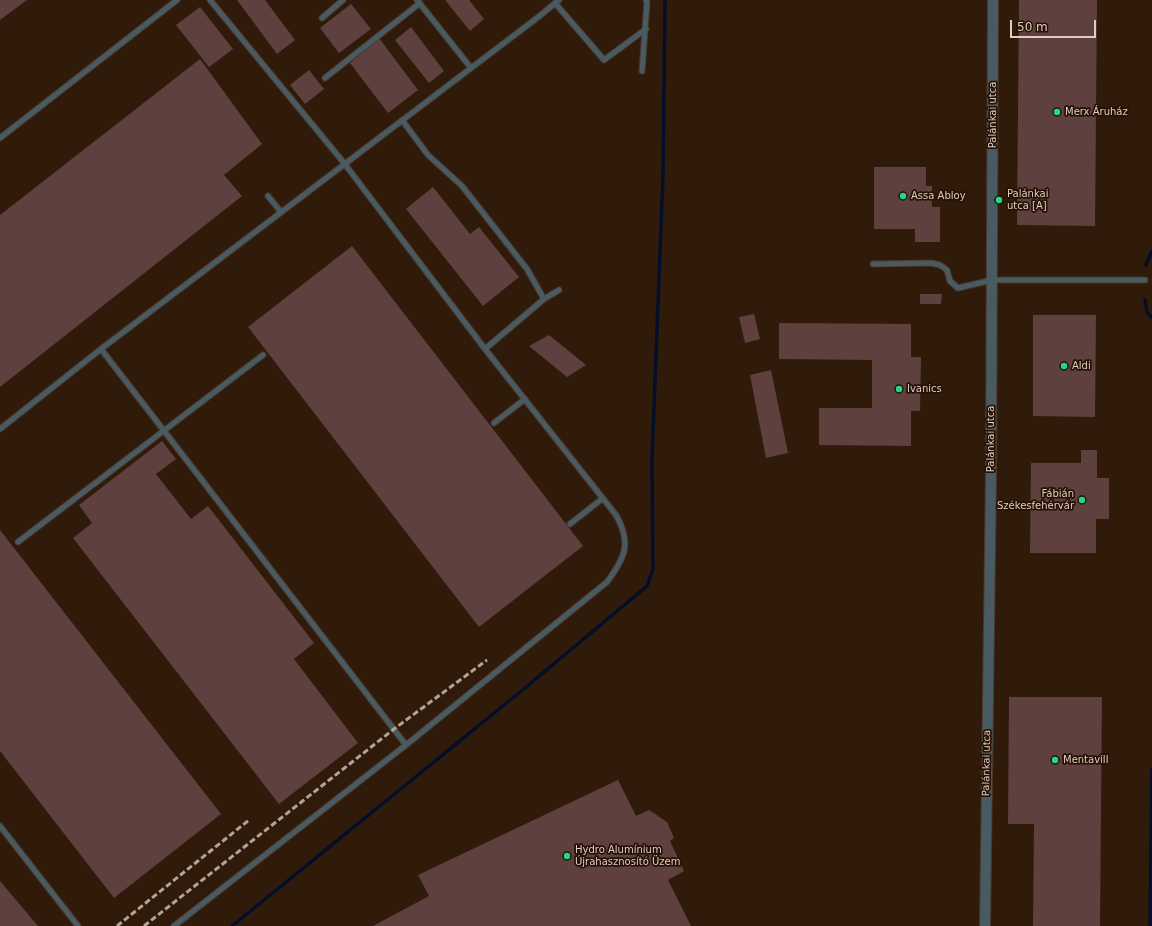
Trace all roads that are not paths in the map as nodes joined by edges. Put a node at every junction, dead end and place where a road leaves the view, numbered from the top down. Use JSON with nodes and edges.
{"nodes":[{"id":1,"x":177,"y":0,"type":"edge"},
{"id":2,"x":210,"y":0,"type":"edge"},
{"id":3,"x":343,"y":0,"type":"edge"},
{"id":4,"x":993,"y":0,"type":"edge"},
{"id":5,"x":647,"y":1,"type":"edge"},
{"id":6,"x":418,"y":2,"type":"edge"},
{"id":7,"x":557,"y":2,"type":"edge"},
{"id":8,"x":322,"y":18,"type":"dead end"},
{"id":9,"x":646,"y":29,"type":"junction"},
{"id":10,"x":471,"y":68,"type":"junction"},
{"id":11,"x":642,"y":71,"type":"dead end"},
{"id":12,"x":325,"y":78,"type":"dead end"},
{"id":13,"x":402,"y":120,"type":"junction"},
{"id":14,"x":0,"y":138,"type":"edge"},
{"id":15,"x":344,"y":164,"type":"junction"},
{"id":16,"x":268,"y":196,"type":"dead end"},
{"id":17,"x":281,"y":212,"type":"junction"},
{"id":18,"x":873,"y":264,"type":"dead end"},
{"id":19,"x":992,"y":280,"type":"junction"},
{"id":20,"x":1145,"y":280,"type":"dead end"},
{"id":21,"x":559,"y":290,"type":"dead end"},
{"id":22,"x":544,"y":299,"type":"junction"},
{"id":23,"x":101,"y":349,"type":"junction"},
{"id":24,"x":485,"y":349,"type":"junction"},
{"id":25,"x":263,"y":356,"type":"dead end"},
{"id":26,"x":525,"y":399,"type":"junction"},
{"id":27,"x":494,"y":423,"type":"dead end"},
{"id":28,"x":0,"y":429,"type":"edge"},
{"id":29,"x":164,"y":430,"type":"junction"},
{"id":30,"x":603,"y":498,"type":"junction"},
{"id":31,"x":570,"y":524,"type":"dead end"},
{"id":32,"x":18,"y":542,"type":"dead end"},
{"id":33,"x":406,"y":745,"type":"junction"},
{"id":34,"x":0,"y":826,"type":"edge"},
{"id":35,"x":78,"y":926,"type":"edge"},
{"id":36,"x":174,"y":926,"type":"edge"},
{"id":37,"x":984,"y":926,"type":"edge"}],
"edges":[{"from":1,"to":14,"type":"lane"},
{"from":2,"to":15,"type":"lane"},
{"from":3,"to":8,"type":"lane"},
{"from":4,"to":19,"type":"street","name":"Palánkai utca"},
{"from":5,"to":9,"type":"lane"},
{"from":6,"to":10,"type":"lane"},
{"from":6,"to":12,"type":"lane"},
{"from":7,"to":9,"type":"lane"},
{"from":7,"to":10,"type":"lane"},
{"from":9,"to":11,"type":"lane"},
{"from":10,"to":13,"type":"lane"},
{"from":13,"to":15,"type":"lane"},
{"from":13,"to":22,"type":"lane"},
{"from":15,"to":17,"type":"lane"},
{"from":15,"to":24,"type":"lane"},
{"from":16,"to":17,"type":"lane"},
{"from":17,"to":23,"type":"lane"},
{"from":18,"to":19,"type":"lane"},
{"from":19,"to":20,"type":"lane"},
{"from":19,"to":37,"type":"street","name":"Palánkai utca"},
{"from":21,"to":22,"type":"lane"},
{"from":22,"to":24,"type":"lane"},
{"from":23,"to":28,"type":"lane"},
{"from":23,"to":29,"type":"lane"},
{"from":24,"to":26,"type":"lane"},
{"from":25,"to":29,"type":"lane"},
{"from":26,"to":27,"type":"lane"},
{"from":26,"to":30,"type":"lane"},
{"from":29,"to":32,"type":"lane"},
{"from":29,"to":33,"type":"lane"},
{"from":30,"to":31,"type":"lane"},
{"from":30,"to":33,"type":"lane"},
{"from":33,"to":36,"type":"lane"},
{"from":34,"to":35,"type":"lane"}]}
